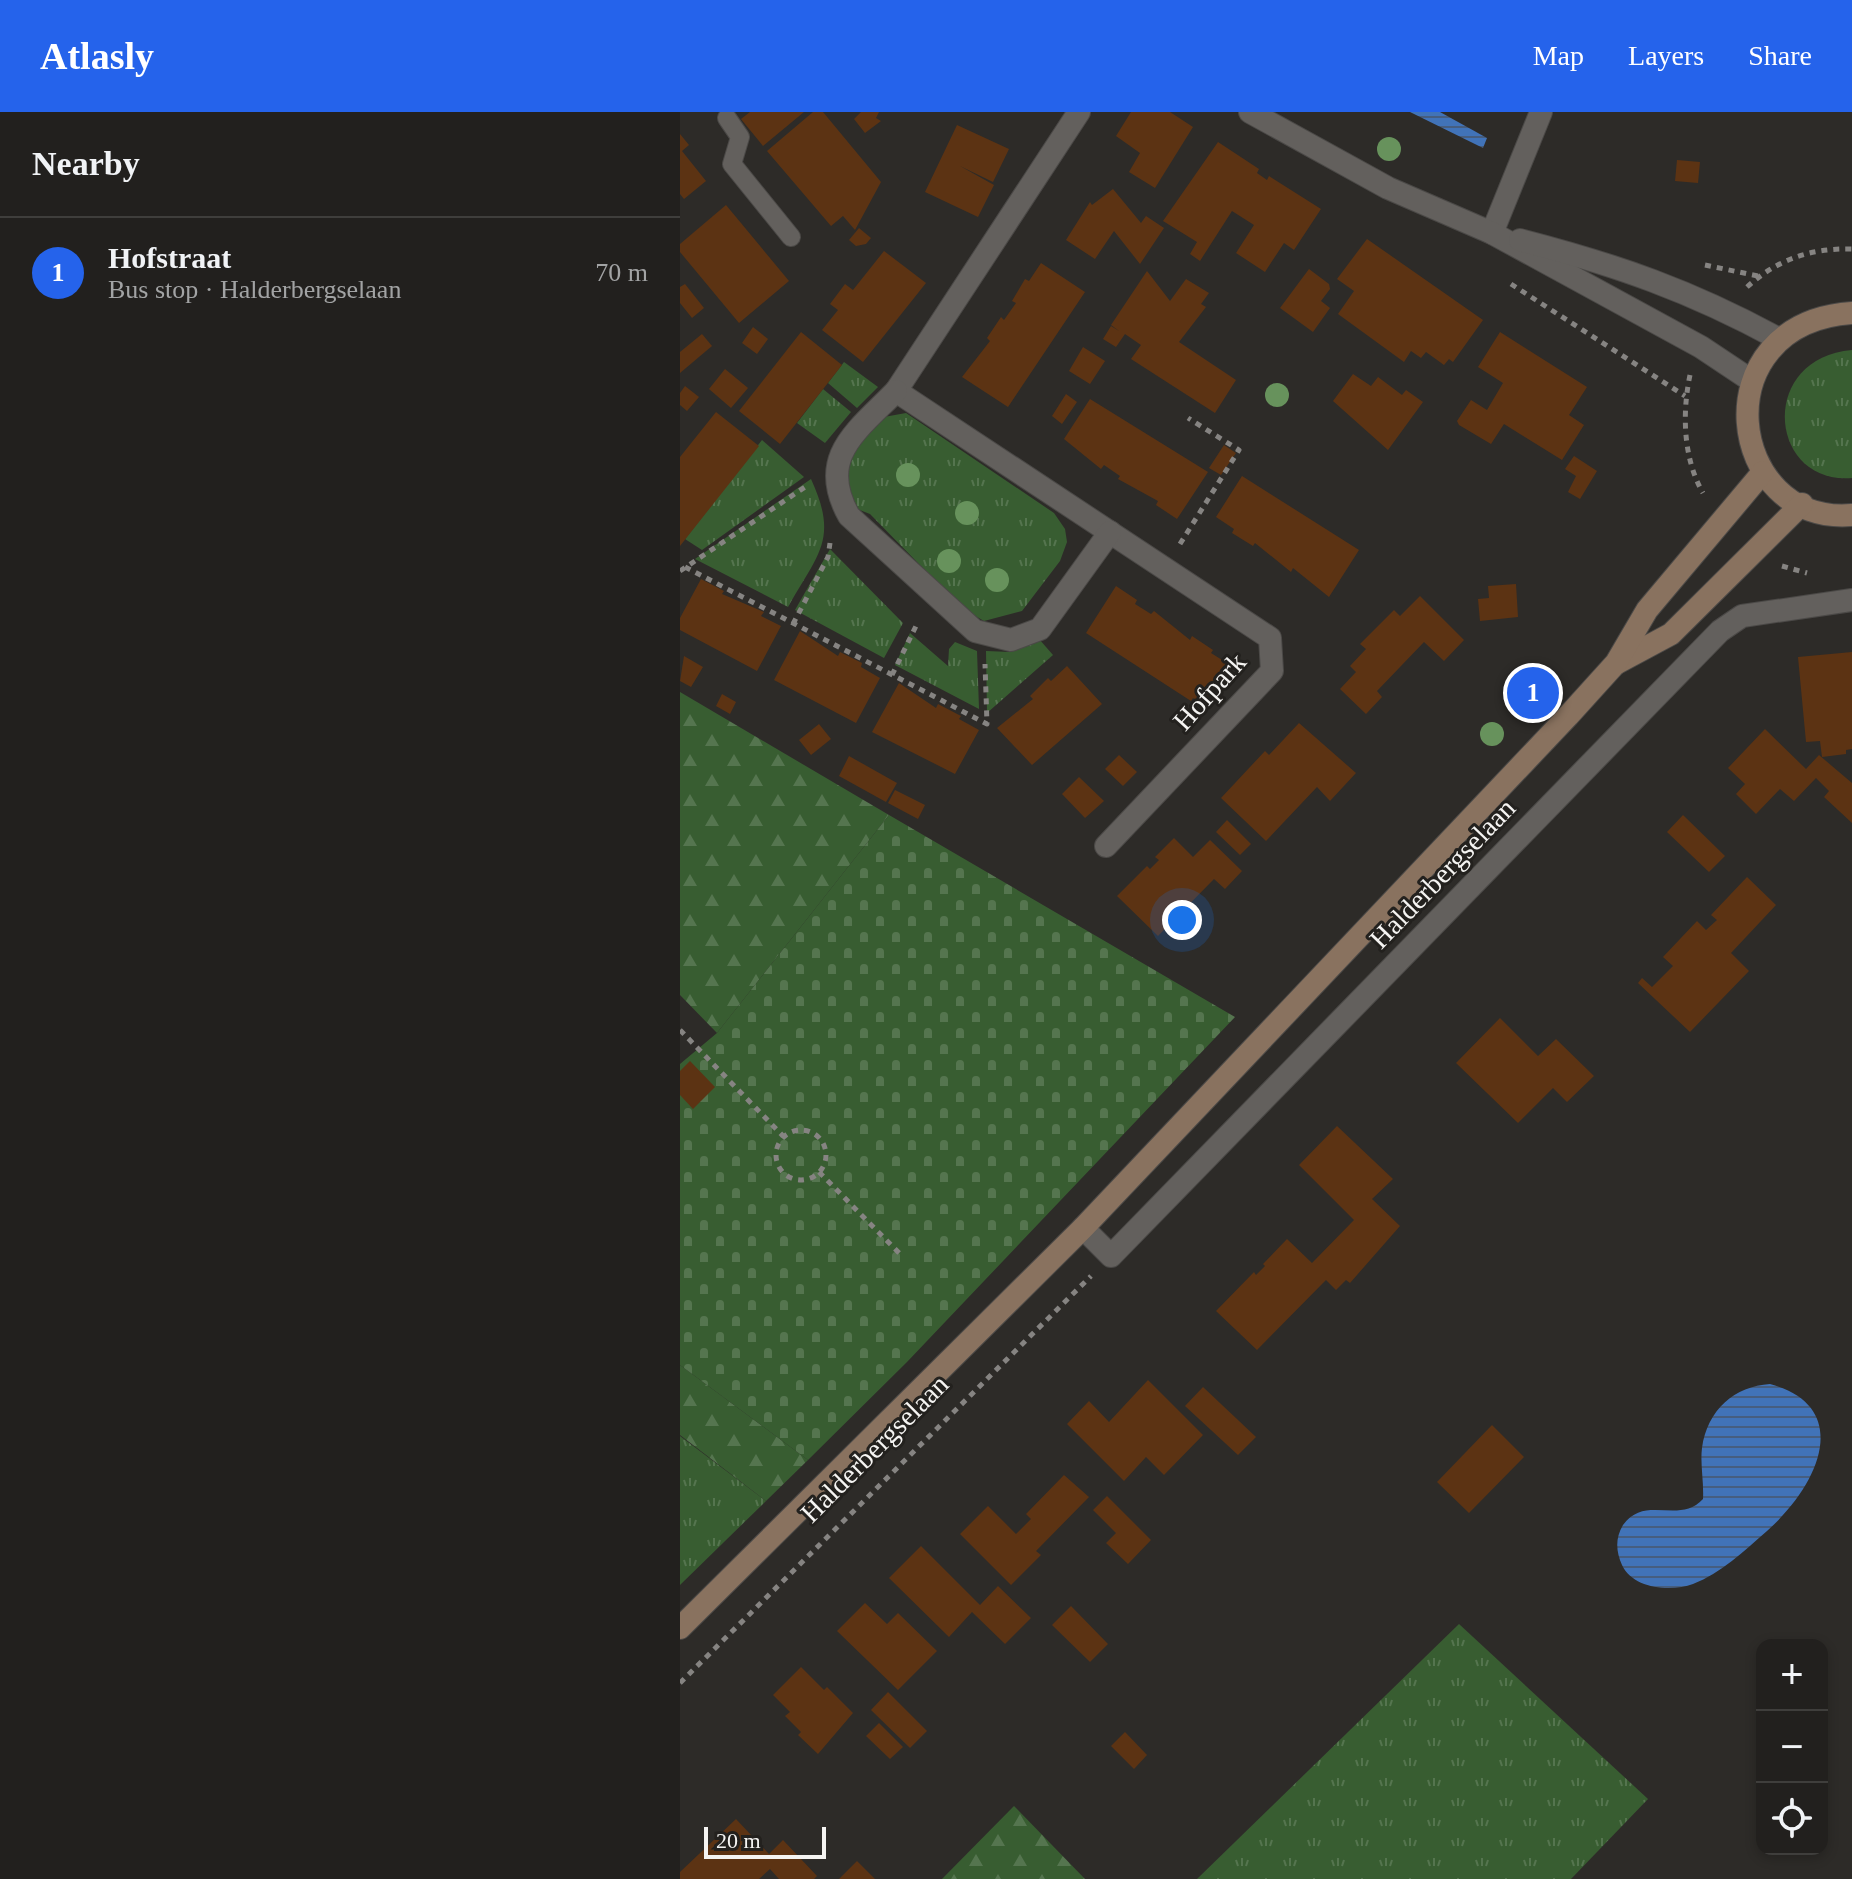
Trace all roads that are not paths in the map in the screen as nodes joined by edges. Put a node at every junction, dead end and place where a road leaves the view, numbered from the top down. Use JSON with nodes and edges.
{"nodes":[{"id":1,"x":1079,"y":112,"type":"edge"},
{"id":2,"x":1250,"y":112,"type":"edge"},
{"id":3,"x":1541,"y":112,"type":"edge"},
{"id":4,"x":727,"y":118,"type":"dead end"},
{"id":5,"x":1492,"y":233,"type":"junction"},
{"id":6,"x":791,"y":237,"type":"dead end"},
{"id":7,"x":1852,"y":313,"type":"edge"},
{"id":8,"x":1779,"y":339,"type":"junction"},
{"id":9,"x":1752,"y":381,"type":"junction"},
{"id":10,"x":896,"y":391,"type":"junction"},
{"id":11,"x":1763,"y":472,"type":"junction"},
{"id":12,"x":1802,"y":504,"type":"junction"},
{"id":13,"x":1852,"y":515,"type":"edge"},
{"id":14,"x":1110,"y":532,"type":"junction"},
{"id":15,"x":1852,"y":600,"type":"edge"},
{"id":16,"x":1616,"y":663,"type":"junction"},
{"id":17,"x":1106,"y":846,"type":"dead end"},
{"id":18,"x":1083,"y":1228,"type":"junction"},
{"id":19,"x":680,"y":1628,"type":"edge"}],
"edges":[{"from":1,"to":10,"type":"street"},
{"from":2,"to":5,"type":"street"},
{"from":3,"to":5,"type":"street"},
{"from":4,"to":6,"type":"lane"},
{"from":5,"to":8,"type":"street"},
{"from":5,"to":9,"type":"street"},
{"from":7,"to":8,"type":"main road"},
{"from":8,"to":9,"type":"main road"},
{"from":9,"to":11,"type":"main road"},
{"from":10,"to":14,"type":"street","name":"Hofpark"},
{"from":10,"to":14,"type":"street"},
{"from":11,"to":12,"type":"main road"},
{"from":11,"to":16,"type":"main road","name":"Halderbergselaan"},
{"from":12,"to":13,"type":"main road"},
{"from":12,"to":16,"type":"main road","name":"Halderbergselaan"},
{"from":14,"to":17,"type":"street","name":"Hofpark"},
{"from":15,"to":18,"type":"street","name":"Halderbergselaan"},
{"from":16,"to":18,"type":"main road","name":"Halderbergselaan"},
{"from":18,"to":19,"type":"main road","name":"Halderbergselaan"}]}
